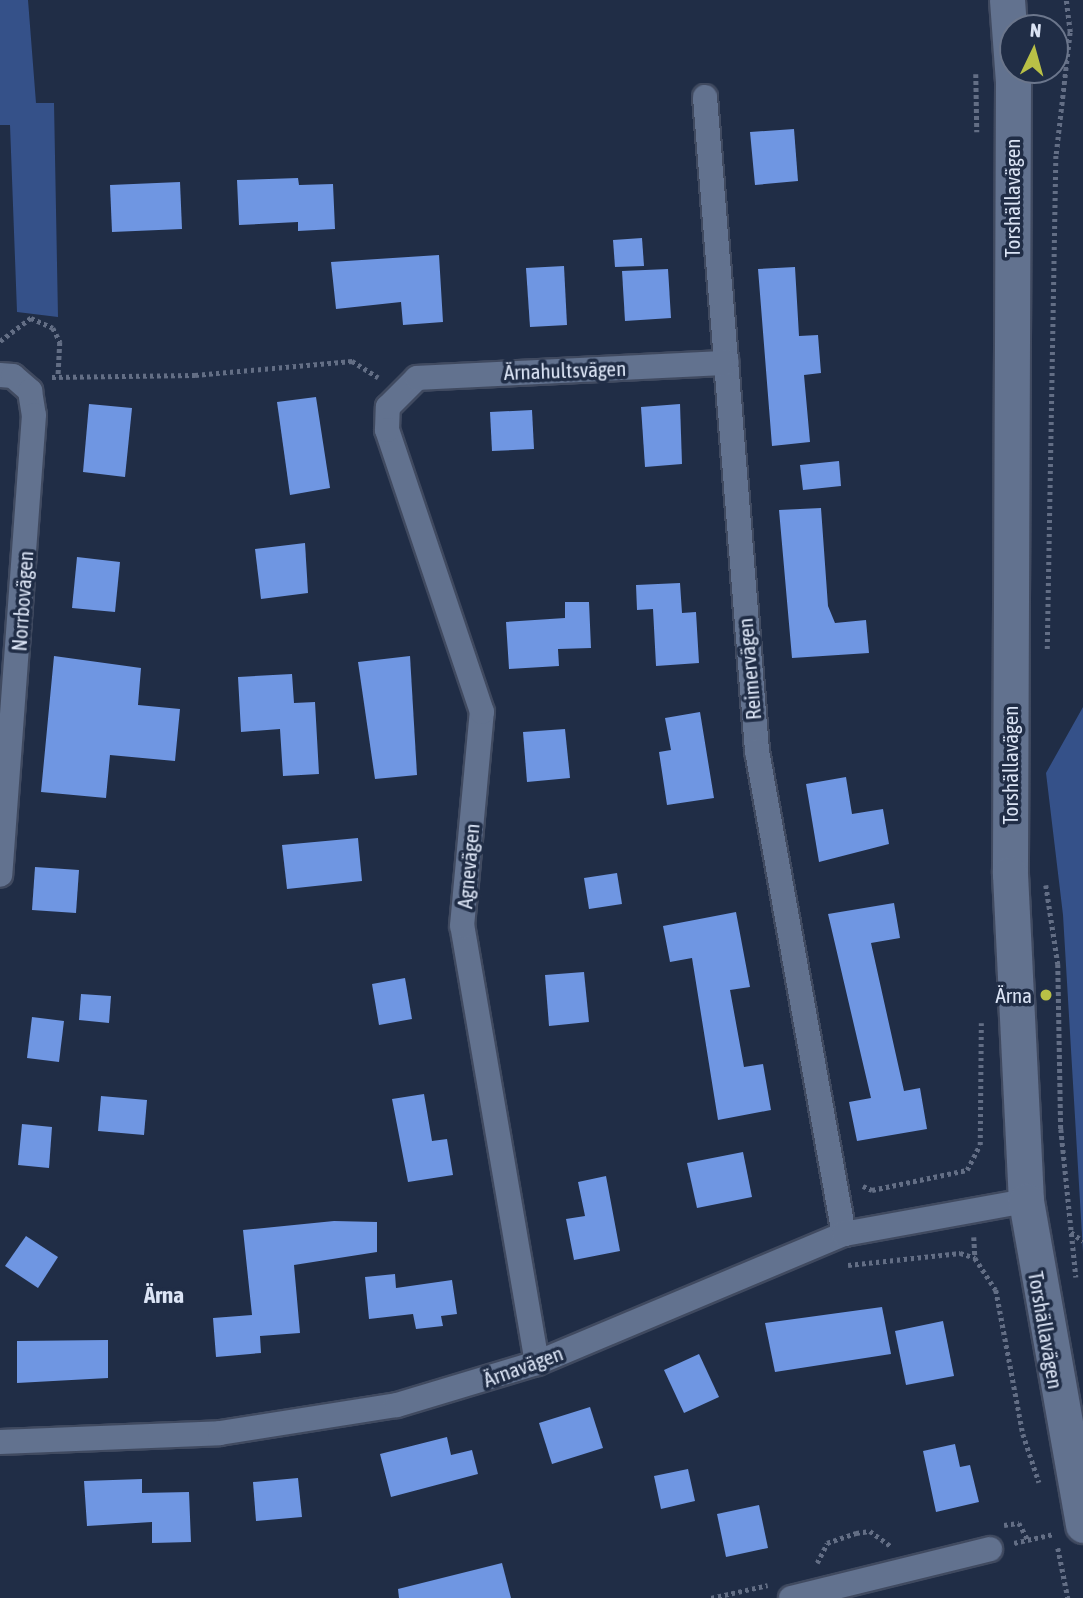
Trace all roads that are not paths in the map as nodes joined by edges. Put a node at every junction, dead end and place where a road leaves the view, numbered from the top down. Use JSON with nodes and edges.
{"nodes":[{"id":1,"x":1007,"y":0,"type":"edge"},
{"id":2,"x":705,"y":97,"type":"dead end"},
{"id":3,"x":727,"y":363,"type":"junction"},
{"id":4,"x":6,"y":375,"type":"edge"},
{"id":5,"x":402,"y":387,"type":"joint"},
{"id":6,"x":0,"y":875,"type":"edge"},
{"id":7,"x":1026,"y":1201,"type":"junction"},
{"id":8,"x":844,"y":1234,"type":"junction"},
{"id":9,"x":537,"y":1363,"type":"junction"},
{"id":10,"x":0,"y":1442,"type":"edge"},
{"id":11,"x":1063,"y":1527,"type":"edge"},
{"id":12,"x":990,"y":1549,"type":"road end"},
{"id":13,"x":791,"y":1598,"type":"edge"}],
"edges":[{"from":1,"to":7,"type":"main road","name":"Torshällavägen"},
{"from":2,"to":3,"type":"street","name":"Reimervägen"},
{"from":3,"to":5,"type":"street","name":"Ärnahultsvägen"},
{"from":3,"to":8,"type":"street","name":"Reimervägen"},
{"from":4,"to":6,"type":"street","name":"Norrbovägen"},
{"from":5,"to":9,"type":"street","name":"Agnevägen"},
{"from":7,"to":8,"type":"street","name":"Ärnavägen"},
{"from":7,"to":11,"type":"main road","name":"Torshällavägen"},
{"from":8,"to":9,"type":"street","name":"Ärnavägen"},
{"from":9,"to":10,"type":"street","name":"Ärnavägen"},
{"from":12,"to":13,"type":"street"}]}
